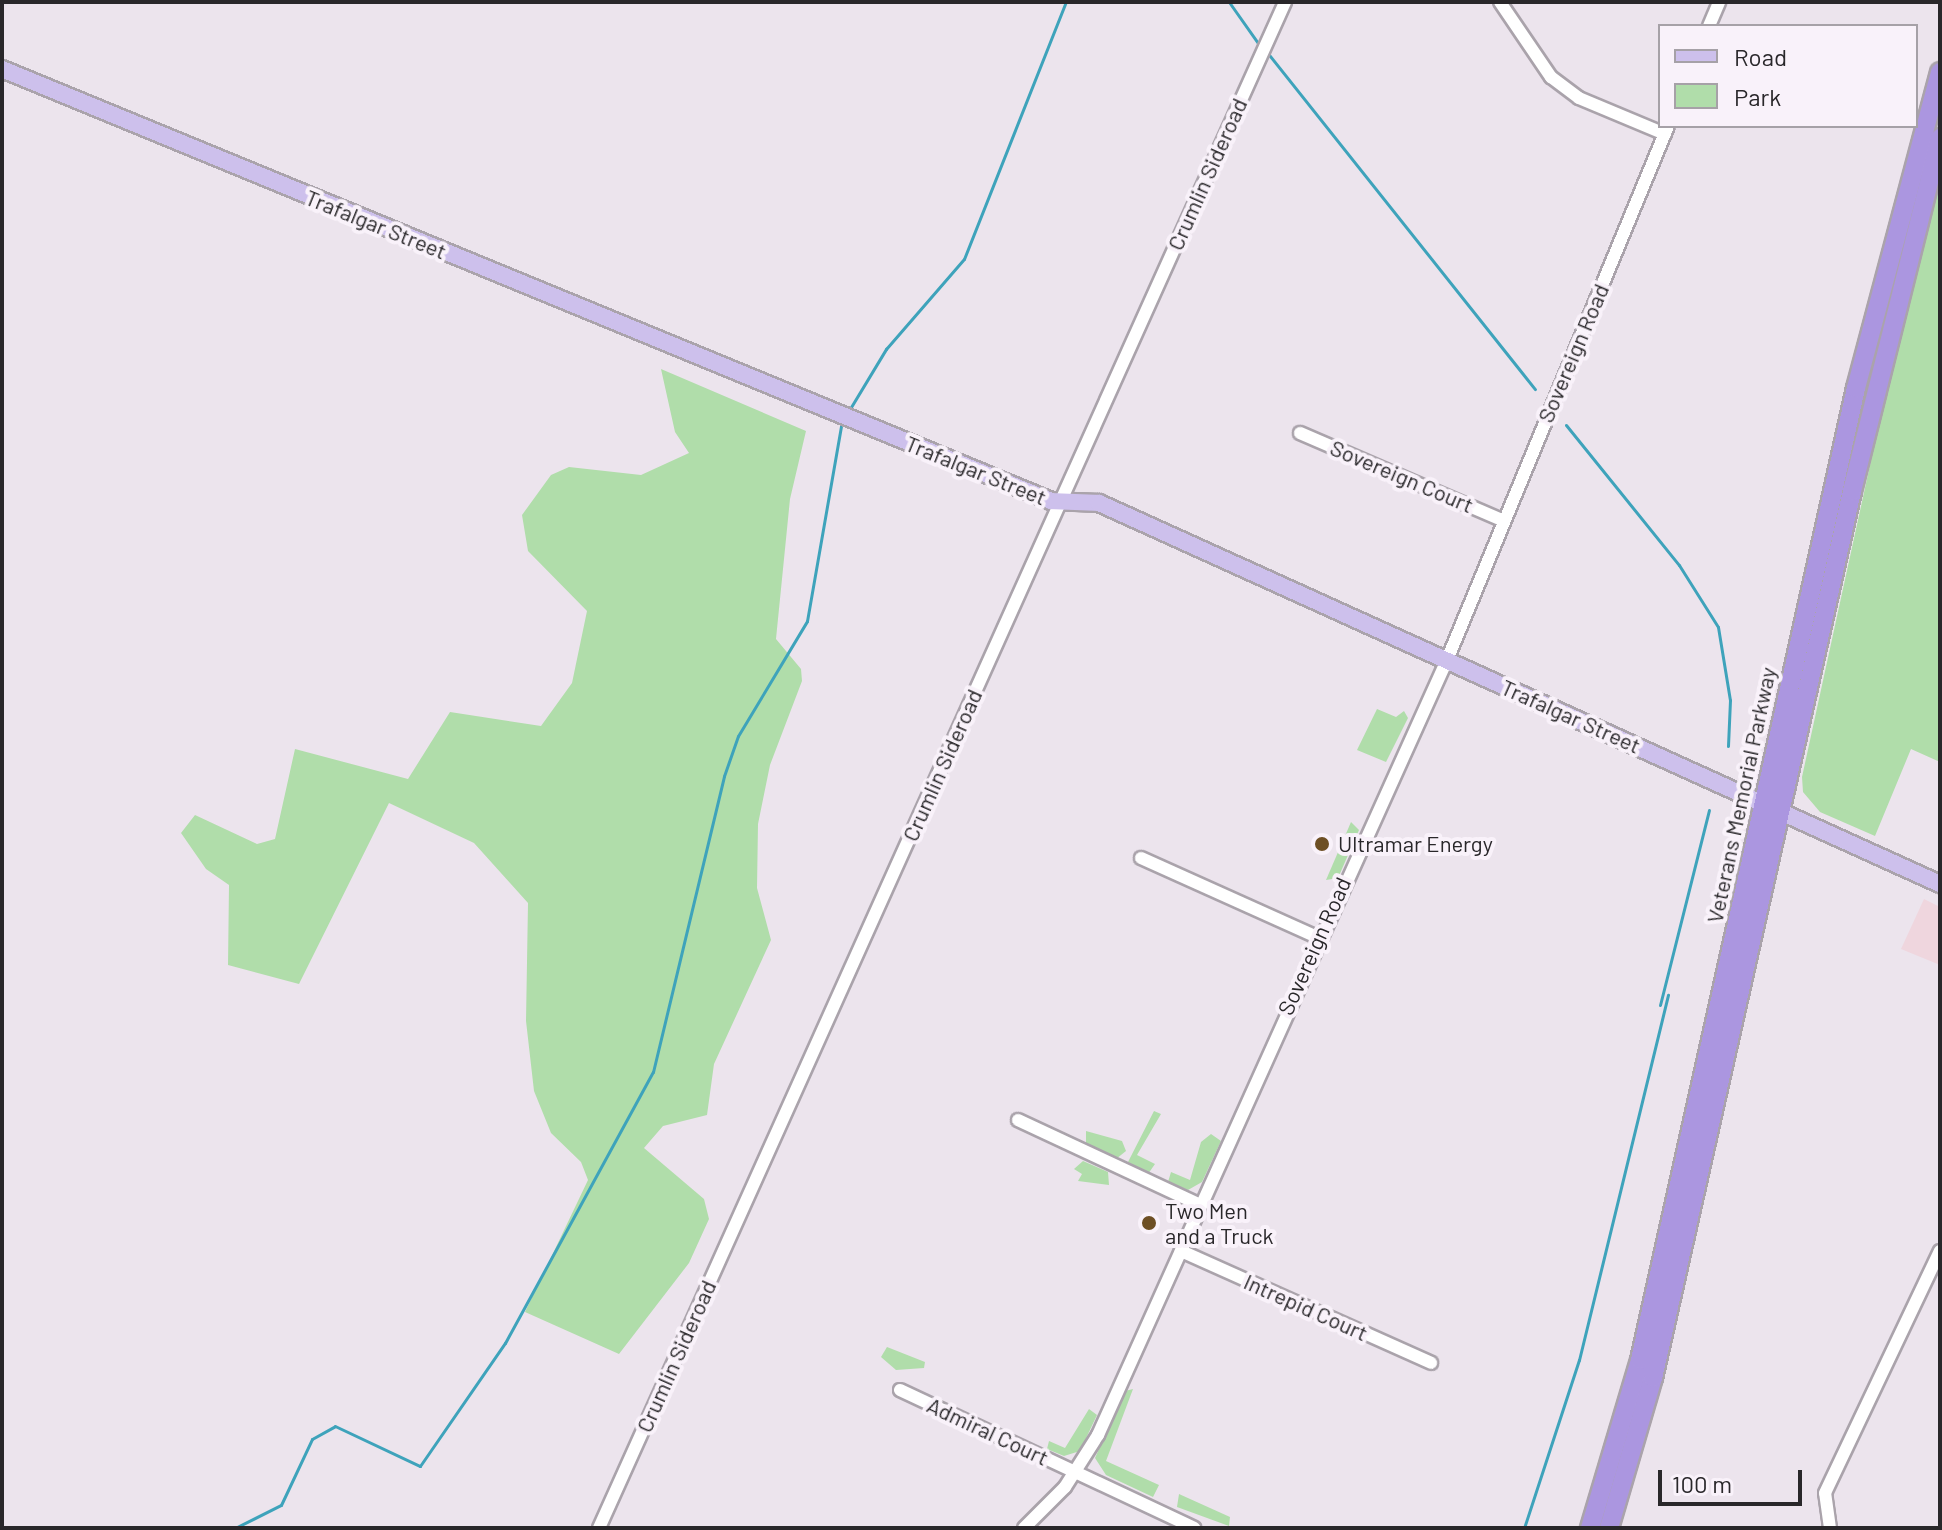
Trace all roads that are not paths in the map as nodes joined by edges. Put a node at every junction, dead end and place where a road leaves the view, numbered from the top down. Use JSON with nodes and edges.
{"nodes":[{"id":1,"x":1500,"y":2,"type":"edge"},
{"id":2,"x":1719,"y":2,"type":"edge"},
{"id":3,"x":1282,"y":8,"type":"edge"},
{"id":4,"x":1710,"y":24,"type":"edge"},
{"id":5,"x":2,"y":69,"type":"edge"},
{"id":6,"x":1940,"y":72,"type":"edge"},
{"id":7,"x":1658,"y":127,"type":"edge"},
{"id":8,"x":1666,"y":130,"type":"edge"},
{"id":9,"x":1940,"y":138,"type":"edge"},
{"id":10,"x":1300,"y":433,"type":"dead end"},
{"id":11,"x":1060,"y":502,"type":"junction"},
{"id":12,"x":1504,"y":521,"type":"junction"},
{"id":13,"x":1447,"y":660,"type":"junction"},
{"id":14,"x":1764,"y":804,"type":"junction"},
{"id":15,"x":1782,"y":811,"type":"junction"},
{"id":16,"x":1141,"y":858,"type":"dead end"},
{"id":17,"x":1940,"y":884,"type":"edge"},
{"id":18,"x":1317,"y":937,"type":"junction"},
{"id":19,"x":1018,"y":1120,"type":"dead end"},
{"id":20,"x":1200,"y":1205,"type":"junction"},
{"id":21,"x":1181,"y":1251,"type":"junction"},
{"id":22,"x":1940,"y":1251,"type":"edge"},
{"id":23,"x":1431,"y":1363,"type":"dead end"},
{"id":24,"x":900,"y":1390,"type":"dead end"},
{"id":25,"x":1077,"y":1471,"type":"junction"},
{"id":26,"x":599,"y":1528,"type":"edge"},
{"id":27,"x":1024,"y":1528,"type":"edge"},
{"id":28,"x":1194,"y":1528,"type":"edge"},
{"id":29,"x":1590,"y":1528,"type":"edge"},
{"id":30,"x":1609,"y":1528,"type":"edge"},
{"id":31,"x":1830,"y":1528,"type":"edge"}],
"edges":[{"from":1,"to":7,"type":"street"},
{"from":2,"to":4,"type":"street"},
{"from":3,"to":11,"type":"street","name":"Crumlin Sideroad"},
{"from":5,"to":11,"type":"main road","name":"Trafalgar Street"},
{"from":6,"to":14,"type":"highway","name":"Veterans Memorial Parkway"},
{"from":8,"to":12,"type":"street","name":"Sovereign Road"},
{"from":9,"to":15,"type":"highway","name":"Veterans Memorial Parkway"},
{"from":10,"to":12,"type":"street","name":"Sovereign Court"},
{"from":11,"to":13,"type":"main road","name":"Trafalgar Street"},
{"from":11,"to":26,"type":"street","name":"Crumlin Sideroad"},
{"from":12,"to":13,"type":"street","name":"Sovereign Road"},
{"from":13,"to":14,"type":"main road","name":"Trafalgar Street"},
{"from":13,"to":18,"type":"street","name":"Sovereign Road"},
{"from":14,"to":15,"type":"main road","name":"Trafalgar Street"},
{"from":14,"to":29,"type":"highway","name":"Veterans Memorial Parkway"},
{"from":15,"to":17,"type":"main road","name":"Trafalgar Street"},
{"from":15,"to":30,"type":"highway","name":"Veterans Memorial Parkway"},
{"from":16,"to":18,"type":"street"},
{"from":18,"to":20,"type":"street","name":"Sovereign Road"},
{"from":19,"to":20,"type":"street"},
{"from":20,"to":21,"type":"street","name":"Sovereign Road"},
{"from":21,"to":23,"type":"street","name":"Intrepid Court"},
{"from":21,"to":25,"type":"street","name":"Sovereign Road"},
{"from":22,"to":31,"type":"street"},
{"from":24,"to":25,"type":"street","name":"Admiral Court"},
{"from":25,"to":27,"type":"street","name":"Sovereign Road"},
{"from":25,"to":28,"type":"street","name":"Admiral Court"}]}
